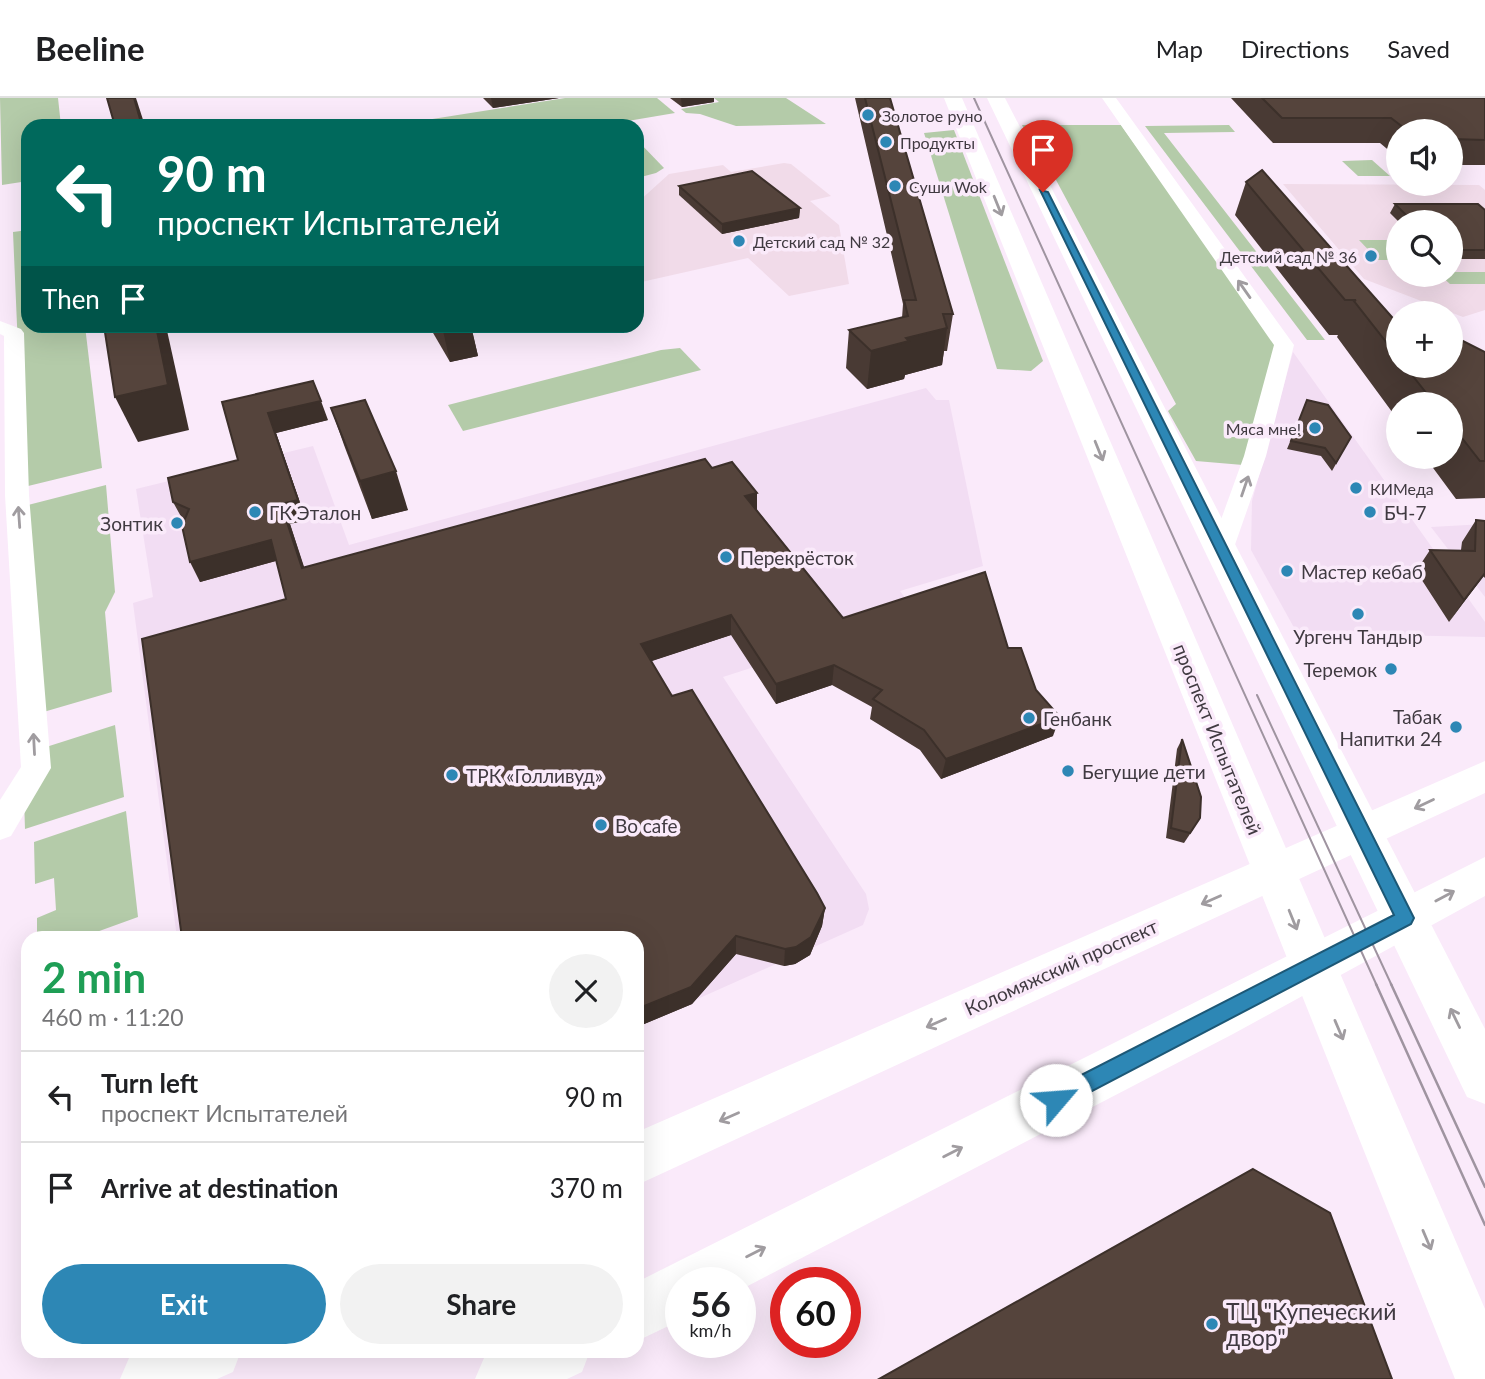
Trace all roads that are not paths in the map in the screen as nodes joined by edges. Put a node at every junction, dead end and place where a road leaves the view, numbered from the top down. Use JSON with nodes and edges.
{"nodes":[{"id":1,"x":953,"y":98,"type":"edge"},
{"id":2,"x":996,"y":98,"type":"edge"},
{"id":3,"x":1109,"y":98,"type":"edge"},
{"id":4,"x":0,"y":327,"type":"edge"},
{"id":5,"x":1222,"y":550,"type":"junction"},
{"id":6,"x":1485,"y":776,"type":"edge"},
{"id":7,"x":0,"y":827,"type":"edge"},
{"id":8,"x":1363,"y":832,"type":"junction"},
{"id":9,"x":1273,"y":872,"type":"junction"},
{"id":10,"x":1485,"y":875,"type":"edge"},
{"id":11,"x":1405,"y":918,"type":"junction"},
{"id":12,"x":1312,"y":967,"type":"junction"},
{"id":13,"x":1485,"y":1080,"type":"edge"},
{"id":14,"x":644,"y":1156,"type":"edge"},
{"id":15,"x":726,"y":1267,"type":"edge"},
{"id":16,"x":665,"y":1298,"type":"edge"},
{"id":17,"x":644,"y":1308,"type":"edge"},
{"id":18,"x":196,"y":1358,"type":"edge"},
{"id":19,"x":547,"y":1358,"type":"edge"},
{"id":20,"x":150,"y":1379,"type":"edge"},
{"id":21,"x":505,"y":1379,"type":"edge"},
{"id":22,"x":1485,"y":1379,"type":"edge"}],
"edges":[{"from":1,"to":9,"type":"main road","name":"проспект Испытателей","one_way":true},
{"from":2,"to":5,"type":"main road"},
{"from":5,"to":3,"type":"street","one_way":true},
{"from":7,"to":4,"type":"street","one_way":true},
{"from":5,"to":8,"type":"main road"},
{"from":6,"to":8,"type":"main road","name":"Коломяжский проспект","one_way":true},
{"from":8,"to":9,"type":"main road","name":"Коломяжский проспект"},
{"from":8,"to":11,"type":"main road"},
{"from":9,"to":12,"type":"main road","name":"проспект Испытателей","one_way":true},
{"from":9,"to":14,"type":"main road","name":"Коломяжский проспект","one_way":true},
{"from":11,"to":10,"type":"main road","one_way":true},
{"from":11,"to":12,"type":"main road"},
{"from":13,"to":11,"type":"main road","one_way":true},
{"from":15,"to":12,"type":"main road","one_way":true},
{"from":12,"to":22,"type":"main road","name":"проспект Испытателей","one_way":true},
{"from":16,"to":17,"type":"main road"},
{"from":18,"to":20,"type":"main road"},
{"from":19,"to":21,"type":"main road"}]}
